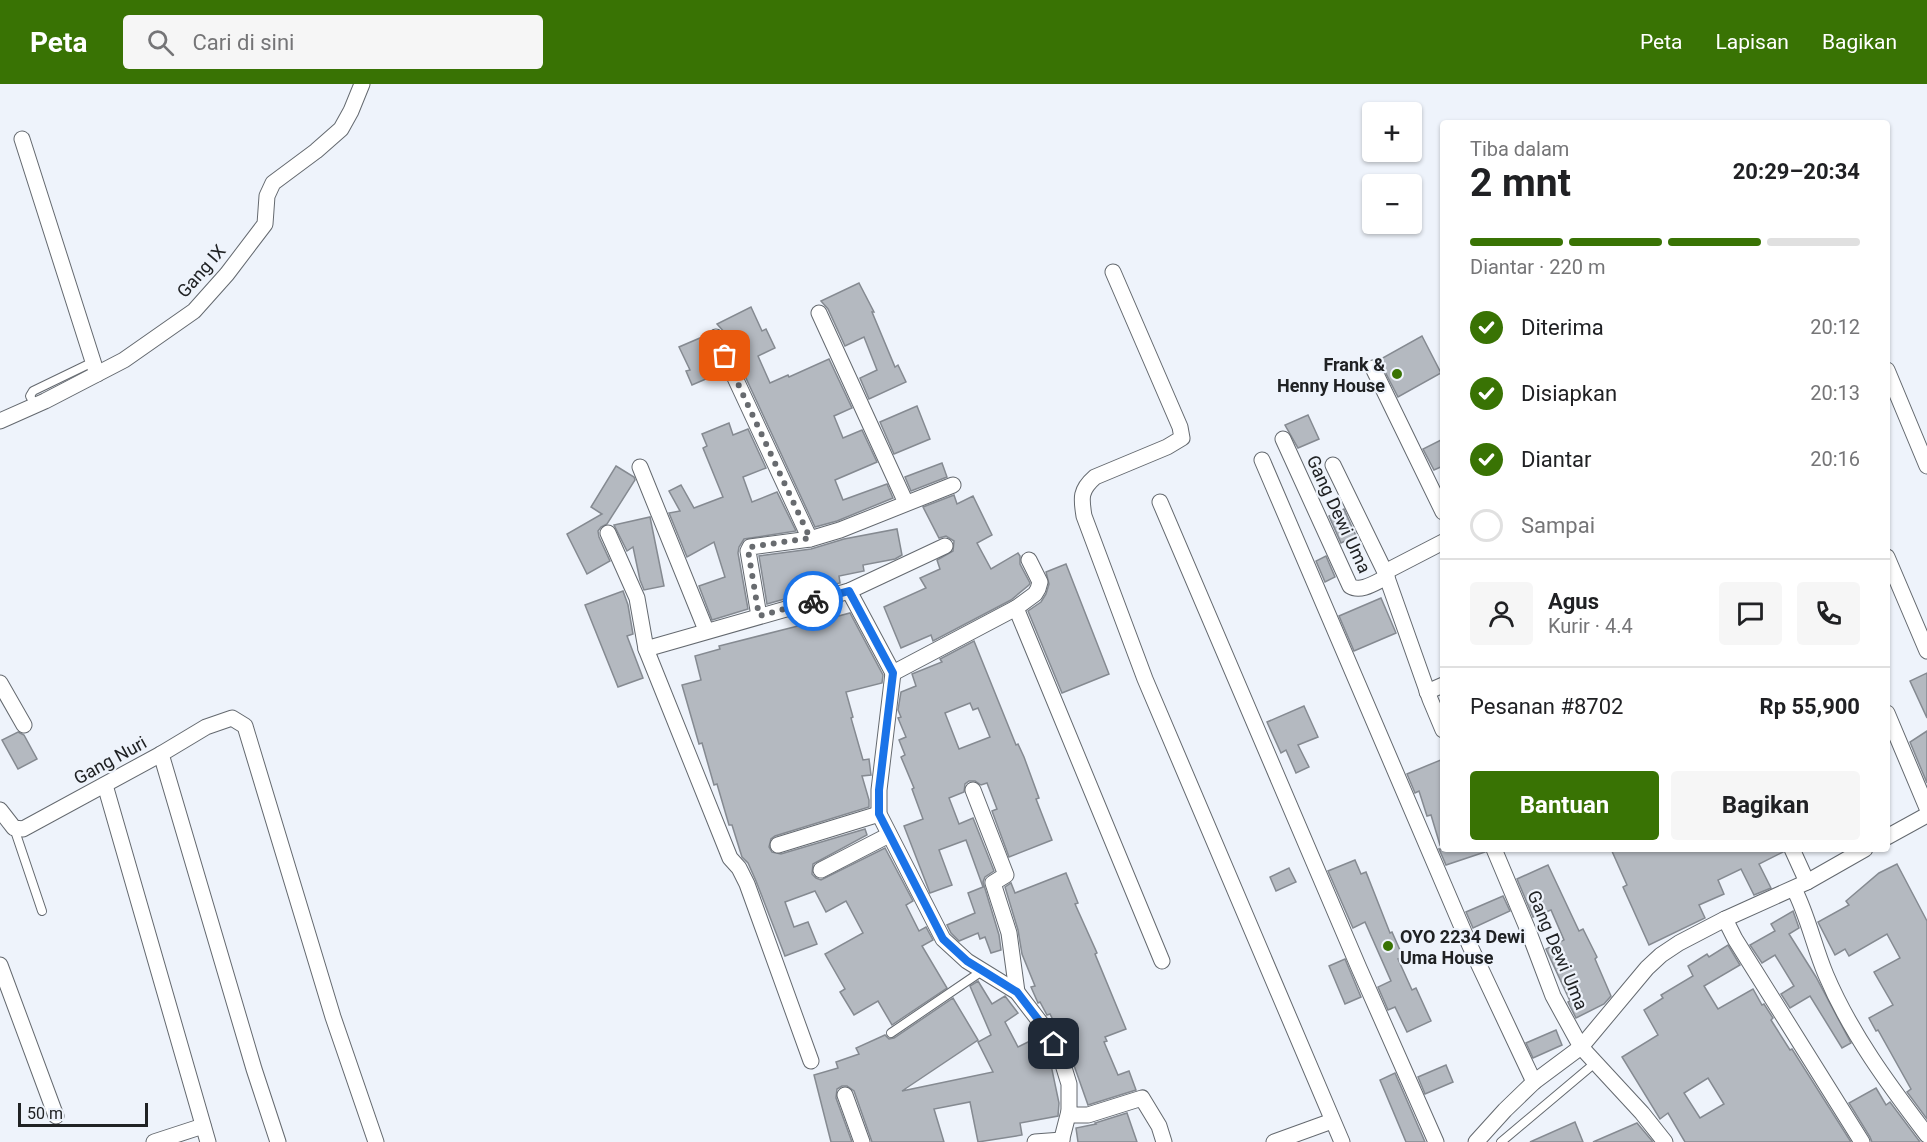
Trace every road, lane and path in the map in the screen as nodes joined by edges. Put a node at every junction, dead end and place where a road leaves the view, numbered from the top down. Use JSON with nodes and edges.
{"nodes":[{"id":1,"x":362,"y":84,"type":"edge"},
{"id":2,"x":22,"y":139,"type":"dead end"},
{"id":3,"x":1113,"y":272,"type":"dead end"},
{"id":4,"x":819,"y":314,"type":"dead end"},
{"id":5,"x":716,"y":337,"type":"dead end"},
{"id":6,"x":95,"y":368,"type":"junction"},
{"id":7,"x":1373,"y":368,"type":"dead end"},
{"id":8,"x":1890,"y":377,"type":"edge"},
{"id":9,"x":0,"y":421,"type":"edge"},
{"id":10,"x":1283,"y":439,"type":"dead end"},
{"id":11,"x":1262,"y":460,"type":"dead end"},
{"id":12,"x":1333,"y":465,"type":"dead end"},
{"id":13,"x":1927,"y":466,"type":"edge"},
{"id":14,"x":640,"y":467,"type":"dead end"},
{"id":15,"x":953,"y":485,"type":"dead end"},
{"id":16,"x":1160,"y":502,"type":"dead end"},
{"id":17,"x":906,"y":503,"type":"junction"},
{"id":18,"x":1440,"y":506,"type":"edge"},
{"id":19,"x":608,"y":533,"type":"dead end"},
{"id":20,"x":810,"y":538,"type":"junction"},
{"id":21,"x":1440,"y":544,"type":"edge"},
{"id":22,"x":945,"y":546,"type":"dead end"},
{"id":23,"x":1029,"y":560,"type":"dead end"},
{"id":24,"x":1890,"y":564,"type":"edge"},
{"id":25,"x":1386,"y":575,"type":"junction"},
{"id":26,"x":849,"y":591,"type":"junction"},
{"id":27,"x":1016,"y":608,"type":"junction"},
{"id":28,"x":759,"y":616,"type":"junction"},
{"id":29,"x":706,"y":630,"type":"junction"},
{"id":30,"x":646,"y":649,"type":"junction"},
{"id":31,"x":1927,"y":651,"type":"edge"},
{"id":32,"x":893,"y":673,"type":"junction"},
{"id":33,"x":0,"y":682,"type":"edge"},
{"id":34,"x":1440,"y":686,"type":"edge"},
{"id":35,"x":1427,"y":692,"type":"junction"},
{"id":36,"x":1440,"y":723,"type":"edge"},
{"id":37,"x":24,"y":724,"type":"dead end"},
{"id":38,"x":1890,"y":724,"type":"edge"},
{"id":39,"x":161,"y":754,"type":"junction"},
{"id":40,"x":105,"y":784,"type":"junction"},
{"id":41,"x":973,"y":790,"type":"dead end"},
{"id":42,"x":1927,"y":808,"type":"edge"},
{"id":43,"x":0,"y":810,"type":"edge"},
{"id":44,"x":879,"y":814,"type":"junction"},
{"id":45,"x":1927,"y":815,"type":"edge"},
{"id":46,"x":14,"y":828,"type":"junction"},
{"id":47,"x":889,"y":835,"type":"junction"},
{"id":48,"x":1890,"y":835,"type":"edge"},
{"id":49,"x":777,"y":845,"type":"dead end"},
{"id":50,"x":1495,"y":852,"type":"edge"},
{"id":51,"x":1793,"y":852,"type":"edge"},
{"id":52,"x":1860,"y":852,"type":"edge"},
{"id":53,"x":820,"y":870,"type":"dead end"},
{"id":54,"x":1799,"y":888,"type":"junction"},
{"id":55,"x":42,"y":911,"type":"dead end"},
{"id":56,"x":1726,"y":921,"type":"junction"},
{"id":57,"x":1162,"y":961,"type":"dead end"},
{"id":58,"x":0,"y":965,"type":"edge"},
{"id":59,"x":984,"y":970,"type":"junction"},
{"id":60,"x":1017,"y":992,"type":"junction"},
{"id":61,"x":891,"y":1033,"type":"dead end"},
{"id":62,"x":1581,"y":1047,"type":"junction"},
{"id":63,"x":811,"y":1061,"type":"dead end"},
{"id":64,"x":1595,"y":1063,"type":"junction"},
{"id":65,"x":1534,"y":1082,"type":"junction"},
{"id":66,"x":845,"y":1095,"type":"dead end"},
{"id":67,"x":1069,"y":1111,"type":"junction"},
{"id":68,"x":56,"y":1116,"type":"dead end"},
{"id":69,"x":1332,"y":1120,"type":"junction"},
{"id":70,"x":203,"y":1126,"type":"junction"},
{"id":71,"x":1927,"y":1135,"type":"edge"},
{"id":72,"x":1061,"y":1141,"type":"edge"},
{"id":73,"x":154,"y":1142,"type":"edge"},
{"id":74,"x":208,"y":1142,"type":"edge"},
{"id":75,"x":278,"y":1142,"type":"edge"},
{"id":76,"x":376,"y":1142,"type":"edge"},
{"id":77,"x":862,"y":1142,"type":"edge"},
{"id":78,"x":1035,"y":1142,"type":"edge"},
{"id":79,"x":1164,"y":1142,"type":"edge"},
{"id":80,"x":1274,"y":1142,"type":"edge"},
{"id":81,"x":1342,"y":1142,"type":"edge"},
{"id":82,"x":1436,"y":1142,"type":"edge"},
{"id":83,"x":1476,"y":1142,"type":"edge"},
{"id":84,"x":1501,"y":1142,"type":"edge"},
{"id":85,"x":1665,"y":1142,"type":"edge"},
{"id":86,"x":1862,"y":1142,"type":"edge"}],
"edges":[{"from":1,"to":6,"type":"street","name":"Gang IX"},
{"from":2,"to":6,"type":"street"},
{"from":3,"to":69,"type":"street"},
{"from":4,"to":17,"type":"street"},
{"from":5,"to":20,"type":"street"},
{"from":6,"to":9,"type":"street","name":"Gang IX"},
{"from":7,"to":18,"type":"street"},
{"from":8,"to":13,"type":"street"},
{"from":10,"to":25,"type":"street","name":"Gang Dewi Uma"},
{"from":11,"to":65,"type":"street"},
{"from":12,"to":25,"type":"street"},
{"from":14,"to":29,"type":"street"},
{"from":15,"to":17,"type":"street"},
{"from":16,"to":82,"type":"street"},
{"from":17,"to":20,"type":"street"},
{"from":19,"to":30,"type":"street"},
{"from":20,"to":28,"type":"street"},
{"from":21,"to":25,"type":"street"},
{"from":22,"to":26,"type":"street"},
{"from":23,"to":27,"type":"street"},
{"from":24,"to":31,"type":"street"},
{"from":25,"to":35,"type":"street","name":"Gang Dewi Uma"},
{"from":26,"to":28,"type":"street"},
{"from":26,"to":32,"type":"street"},
{"from":27,"to":32,"type":"street"},
{"from":27,"to":57,"type":"street"},
{"from":28,"to":29,"type":"street"},
{"from":29,"to":30,"type":"street"},
{"from":30,"to":63,"type":"street"},
{"from":32,"to":44,"type":"street"},
{"from":33,"to":37,"type":"street"},
{"from":34,"to":35,"type":"street"},
{"from":35,"to":36,"type":"street","name":"Gang Dewi Uma"},
{"from":38,"to":42,"type":"street"},
{"from":39,"to":40,"type":"street","name":"Gang Nuri"},
{"from":39,"to":75,"type":"street"},
{"from":39,"to":76,"type":"street","name":"Gang Nuri"},
{"from":40,"to":46,"type":"street","name":"Gang Nuri"},
{"from":40,"to":70,"type":"street"},
{"from":41,"to":60,"type":"street"},
{"from":43,"to":46,"type":"street"},
{"from":44,"to":47,"type":"street"},
{"from":44,"to":49,"type":"street"},
{"from":45,"to":48,"type":"street"},
{"from":46,"to":55,"type":"lane"},
{"from":47,"to":53,"type":"street"},
{"from":47,"to":59,"type":"street"},
{"from":50,"to":62,"type":"street","name":"Gang Dewi Uma"},
{"from":51,"to":54,"type":"street"},
{"from":52,"to":54,"type":"street"},
{"from":54,"to":56,"type":"street"},
{"from":54,"to":71,"type":"street"},
{"from":56,"to":62,"type":"street"},
{"from":56,"to":86,"type":"street"},
{"from":58,"to":68,"type":"street"},
{"from":59,"to":60,"type":"street"},
{"from":59,"to":61,"type":"lane"},
{"from":60,"to":67,"type":"street"},
{"from":62,"to":64,"type":"street","name":"Gang Dewi Uma"},
{"from":62,"to":65,"type":"street"},
{"from":64,"to":84,"type":"lane"},
{"from":64,"to":85,"type":"street","name":"Gang Dewi Uma"},
{"from":65,"to":83,"type":"street"},
{"from":66,"to":77,"type":"street"},
{"from":67,"to":72,"type":"street"},
{"from":67,"to":79,"type":"street"},
{"from":69,"to":80,"type":"street"},
{"from":69,"to":81,"type":"street"},
{"from":70,"to":73,"type":"street"},
{"from":70,"to":74,"type":"street"},
{"from":72,"to":78,"type":"street"}]}
